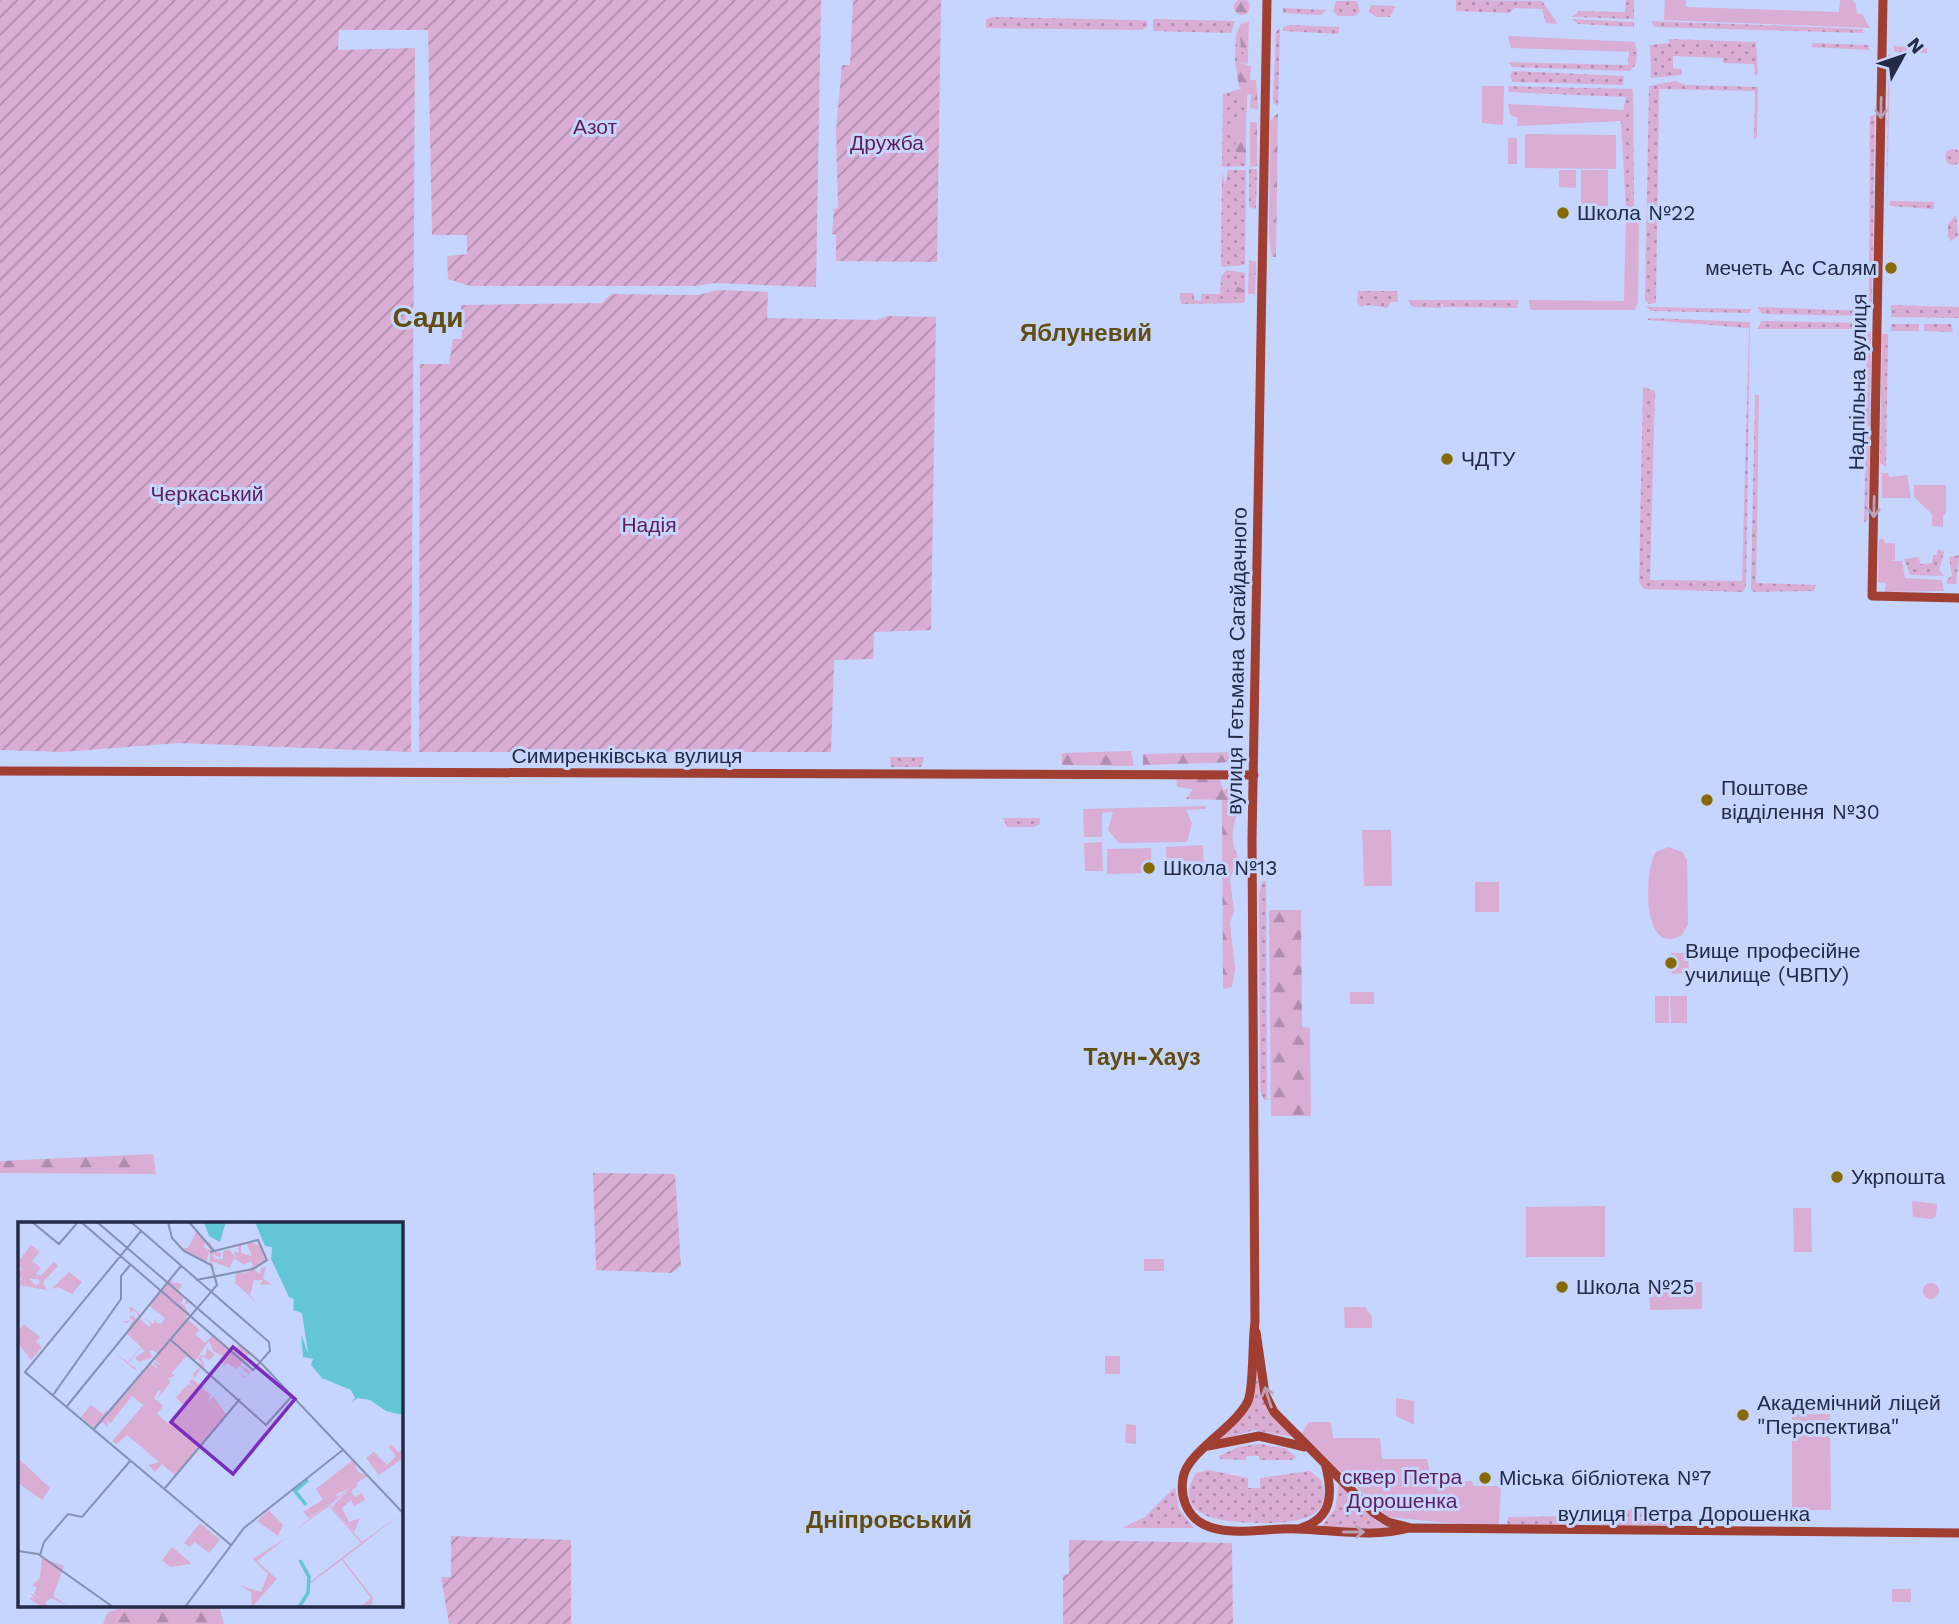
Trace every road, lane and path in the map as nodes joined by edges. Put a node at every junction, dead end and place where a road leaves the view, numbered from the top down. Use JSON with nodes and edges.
{"nodes":[{"id":1,"x":1267,"y":0,"type":"edge"},
{"id":2,"x":1883,"y":0,"type":"edge"},
{"id":3,"x":1959,"y":598,"type":"edge"},
{"id":4,"x":0,"y":771,"type":"edge"},
{"id":5,"x":1254,"y":775,"type":"junction"},
{"id":6,"x":1255,"y":1322,"type":"junction"},
{"id":7,"x":1208,"y":1446,"type":"junction"},
{"id":8,"x":1310,"y":1449,"type":"junction"},
{"id":9,"x":1326,"y":1465,"type":"junction"},
{"id":10,"x":1409,"y":1528,"type":"junction"},
{"id":11,"x":1300,"y":1529,"type":"junction"},
{"id":12,"x":1959,"y":1532,"type":"edge"}],
"edges":[{"from":1,"to":5,"type":"main road","name":"вулиця Гетьмана Сагайдачного"},
{"from":2,"to":3,"type":"main road","name":"Надпільна вулиця","one_way":true},
{"from":4,"to":5,"type":"main road","name":"Симиренківська вулиця"},
{"from":5,"to":6,"type":"main road","name":"вулиця Гетьмана Сагайдачного"},
{"from":6,"to":7,"type":"main road","name":"вулиця Гетьмана Сагайдачного"},
{"from":8,"to":6,"type":"main road","name":"вулиця Гетьмана Сагайдачного","one_way":true},
{"from":7,"to":8,"type":"main road","name":"вулиця Петра Дорошенка"},
{"from":7,"to":11,"type":"main road","name":"вулиця Петра Дорошенка"},
{"from":8,"to":9,"type":"main road","name":"вулиця Петра Дорошенка"},
{"from":9,"to":10,"type":"main road","name":"вулиця Петра Дорошенка"},
{"from":9,"to":11,"type":"main road"},
{"from":11,"to":10,"type":"main road","name":"вулиця Петра Дорошенка","one_way":true},
{"from":10,"to":12,"type":"main road","name":"вулиця Петра Дорошенка"}]}
